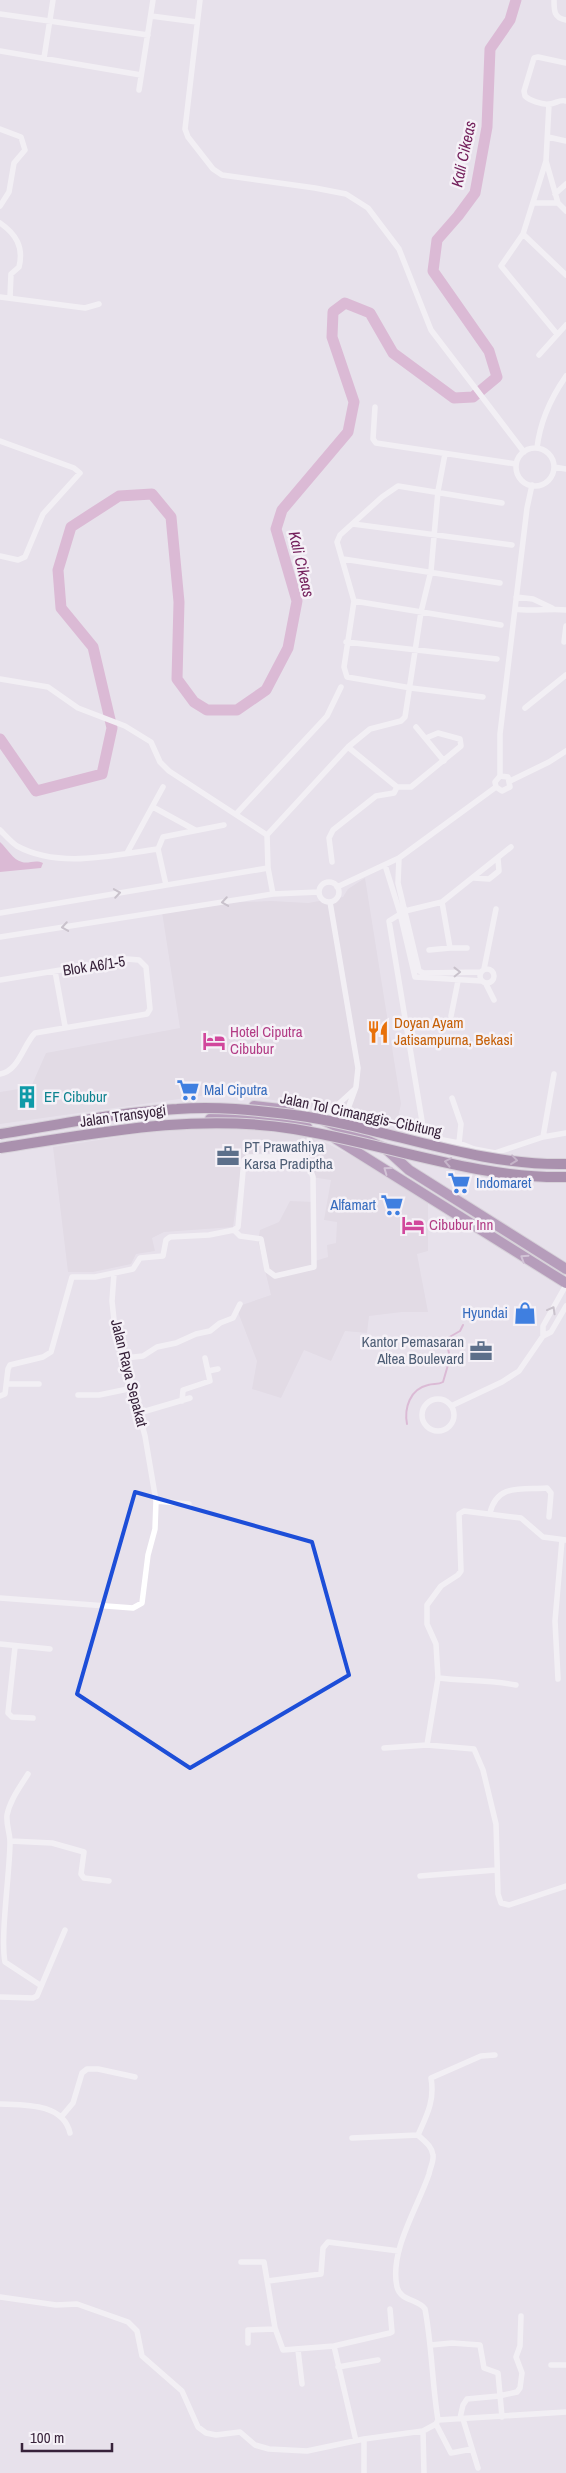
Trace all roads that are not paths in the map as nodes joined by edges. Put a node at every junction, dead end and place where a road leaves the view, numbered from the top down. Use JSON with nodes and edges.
{"nodes":[{"id":1,"x":53,"y":0,"type":"edge"},
{"id":2,"x":153,"y":0,"type":"edge"},
{"id":3,"x":200,"y":0,"type":"edge"},
{"id":4,"x":554,"y":0,"type":"edge"},
{"id":5,"x":0,"y":14,"type":"edge"},
{"id":6,"x":151,"y":16,"type":"junction"},
{"id":7,"x":566,"y":20,"type":"edge"},
{"id":8,"x":50,"y":21,"type":"junction"},
{"id":9,"x":197,"y":22,"type":"junction"},
{"id":10,"x":148,"y":35,"type":"junction"},
{"id":11,"x":0,"y":51,"type":"edge"},
{"id":12,"x":44,"y":58,"type":"junction"},
{"id":13,"x":566,"y":64,"type":"edge"},
{"id":14,"x":141,"y":75,"type":"junction"},
{"id":15,"x":140,"y":90,"type":"dead end"},
{"id":16,"x":566,"y":101,"type":"edge"},
{"id":17,"x":549,"y":104,"type":"junction"},
{"id":18,"x":0,"y":129,"type":"edge"},
{"id":19,"x":548,"y":137,"type":"junction"},
{"id":20,"x":566,"y":141,"type":"edge"},
{"id":21,"x":546,"y":161,"type":"junction"},
{"id":22,"x":566,"y":184,"type":"edge"},
{"id":23,"x":555,"y":194,"type":"junction"},
{"id":24,"x":533,"y":202,"type":"junction"},
{"id":25,"x":558,"y":203,"type":"junction"},
{"id":26,"x":0,"y":206,"type":"edge"},
{"id":27,"x":566,"y":211,"type":"edge"},
{"id":28,"x":0,"y":223,"type":"edge"},
{"id":29,"x":523,"y":234,"type":"junction"},
{"id":30,"x":566,"y":275,"type":"edge"},
{"id":31,"x":0,"y":297,"type":"edge"},
{"id":32,"x":10,"y":297,"type":"junction"},
{"id":33,"x":99,"y":304,"type":"dead end"},
{"id":34,"x":566,"y":325,"type":"edge"},
{"id":35,"x":557,"y":334,"type":"junction"},
{"id":36,"x":539,"y":355,"type":"dead end"},
{"id":37,"x":566,"y":376,"type":"edge"},
{"id":38,"x":374,"y":407,"type":"dead end"},
{"id":39,"x":0,"y":441,"type":"edge"},
{"id":40,"x":537,"y":448,"type":"junction"},
{"id":41,"x":524,"y":452,"type":"junction"},
{"id":42,"x":445,"y":454,"type":"junction"},
{"id":43,"x":516,"y":464,"type":"junction"},
{"id":44,"x":554,"y":467,"type":"junction"},
{"id":45,"x":566,"y":469,"type":"edge"},
{"id":46,"x":532,"y":485,"type":"junction"},
{"id":47,"x":438,"y":491,"type":"junction"},
{"id":48,"x":502,"y":503,"type":"dead end"},
{"id":49,"x":352,"y":524,"type":"junction"},
{"id":50,"x":435,"y":534,"type":"junction"},
{"id":51,"x":512,"y":545,"type":"dead end"},
{"id":52,"x":0,"y":556,"type":"edge"},
{"id":53,"x":343,"y":559,"type":"junction"},
{"id":54,"x":431,"y":571,"type":"junction"},
{"id":55,"x":500,"y":583,"type":"dead end"},
{"id":56,"x":516,"y":597,"type":"junction"},
{"id":57,"x":533,"y":599,"type":"junction"},
{"id":58,"x":354,"y":601,"type":"junction"},
{"id":59,"x":552,"y":608,"type":"junction"},
{"id":60,"x":515,"y":609,"type":"junction"},
{"id":61,"x":566,"y":610,"type":"edge"},
{"id":62,"x":531,"y":611,"type":"junction"},
{"id":63,"x":421,"y":612,"type":"junction"},
{"id":64,"x":501,"y":625,"type":"dead end"},
{"id":65,"x":566,"y":626,"type":"edge"},
{"id":66,"x":346,"y":642,"type":"junction"},
{"id":67,"x":564,"y":642,"type":"dead end"},
{"id":68,"x":415,"y":652,"type":"junction"},
{"id":69,"x":497,"y":659,"type":"dead end"},
{"id":70,"x":566,"y":675,"type":"edge"},
{"id":71,"x":0,"y":679,"type":"edge"},
{"id":72,"x":341,"y":687,"type":"dead end"},
{"id":73,"x":411,"y":688,"type":"junction"},
{"id":74,"x":483,"y":697,"type":"dead end"},
{"id":75,"x":525,"y":708,"type":"dead end"},
{"id":76,"x":416,"y":727,"type":"dead end"},
{"id":77,"x":426,"y":738,"type":"junction"},
{"id":78,"x":348,"y":747,"type":"junction"},
{"id":79,"x":566,"y":750,"type":"edge"},
{"id":80,"x":444,"y":761,"type":"junction"},
{"id":81,"x":500,"y":776,"type":"junction"},
{"id":82,"x":510,"y":781,"type":"junction"},
{"id":83,"x":163,"y":787,"type":"dead end"},
{"id":84,"x":397,"y":787,"type":"junction"},
{"id":85,"x":496,"y":787,"type":"junction"},
{"id":86,"x":153,"y":807,"type":"junction"},
{"id":87,"x":236,"y":814,"type":"junction"},
{"id":88,"x":224,"y":825,"type":"dead end"},
{"id":89,"x":0,"y":830,"type":"edge"},
{"id":90,"x":195,"y":830,"type":"junction"},
{"id":91,"x":266,"y":835,"type":"junction"},
{"id":92,"x":511,"y":847,"type":"dead end"},
{"id":93,"x":158,"y":849,"type":"junction"},
{"id":94,"x":127,"y":854,"type":"junction"},
{"id":95,"x":399,"y":858,"type":"junction"},
{"id":96,"x":498,"y":859,"type":"junction"},
{"id":97,"x":332,"y":862,"type":"dead end"},
{"id":98,"x":384,"y":865,"type":"junction"},
{"id":99,"x":268,"y":868,"type":"junction"},
{"id":100,"x":474,"y":878,"type":"junction"},
{"id":101,"x":166,"y":885,"type":"junction"},
{"id":102,"x":337,"y":887,"type":"junction"},
{"id":103,"x":319,"y":892,"type":"junction"},
{"id":104,"x":273,"y":894,"type":"junction"},
{"id":105,"x":330,"y":902,"type":"junction"},
{"id":106,"x":442,"y":902,"type":"junction"},
{"id":107,"x":496,"y":909,"type":"dead end"},
{"id":108,"x":403,"y":912,"type":"junction"},
{"id":109,"x":0,"y":913,"type":"edge"},
{"id":110,"x":0,"y":938,"type":"edge"},
{"id":111,"x":450,"y":948,"type":"junction"},
{"id":112,"x":467,"y":948,"type":"dead end"},
{"id":113,"x":428,"y":950,"type":"dead end"},
{"id":114,"x":55,"y":971,"type":"junction"},
{"id":115,"x":483,"y":971,"type":"junction"},
{"id":116,"x":0,"y":980,"type":"edge"},
{"id":117,"x":458,"y":981,"type":"junction"},
{"id":118,"x":484,"y":982,"type":"junction"},
{"id":119,"x":494,"y":1000,"type":"dead end"},
{"id":120,"x":451,"y":1016,"type":"dead end"},
{"id":121,"x":65,"y":1026,"type":"junction"},
{"id":122,"x":0,"y":1074,"type":"edge"},
{"id":123,"x":554,"y":1074,"type":"dead end"},
{"id":124,"x":356,"y":1087,"type":"junction"},
{"id":125,"x":452,"y":1098,"type":"dead end"},
{"id":126,"x":321,"y":1120,"type":"junction"},
{"id":127,"x":311,"y":1127,"type":"junction"},
{"id":128,"x":423,"y":1127,"type":"dead end"},
{"id":129,"x":340,"y":1130,"type":"junction"},
{"id":130,"x":0,"y":1133,"type":"edge"},
{"id":131,"x":566,"y":1133,"type":"edge"},
{"id":132,"x":358,"y":1137,"type":"junction"},
{"id":133,"x":543,"y":1137,"type":"junction"},
{"id":134,"x":459,"y":1143,"type":"junction"},
{"id":135,"x":0,"y":1149,"type":"edge"},
{"id":136,"x":306,"y":1157,"type":"junction"},
{"id":137,"x":566,"y":1164,"type":"edge"},
{"id":138,"x":566,"y":1177,"type":"edge"},
{"id":139,"x":234,"y":1230,"type":"junction"},
{"id":140,"x":554,"y":1261,"type":"junction"},
{"id":141,"x":566,"y":1263,"type":"edge"},
{"id":142,"x":566,"y":1269,"type":"edge"},
{"id":143,"x":114,"y":1274,"type":"junction"},
{"id":144,"x":566,"y":1284,"type":"edge"},
{"id":145,"x":240,"y":1304,"type":"dead end"},
{"id":146,"x":566,"y":1306,"type":"edge"},
{"id":147,"x":543,"y":1336,"type":"junction"},
{"id":148,"x":125,"y":1358,"type":"junction"},
{"id":149,"x":205,"y":1358,"type":"dead end"},
{"id":150,"x":218,"y":1368,"type":"dead end"},
{"id":151,"x":208,"y":1371,"type":"junction"},
{"id":152,"x":7,"y":1384,"type":"junction"},
{"id":153,"x":39,"y":1384,"type":"dead end"},
{"id":154,"x":133,"y":1388,"type":"junction"},
{"id":155,"x":0,"y":1396,"type":"edge"},
{"id":156,"x":78,"y":1396,"type":"dead end"},
{"id":157,"x":190,"y":1398,"type":"dead end"},
{"id":158,"x":182,"y":1400,"type":"junction"},
{"id":159,"x":451,"y":1406,"type":"junction"},
{"id":160,"x":138,"y":1413,"type":"junction"},
{"id":161,"x":156,"y":1501,"type":"junction"},
{"id":162,"x":188,"y":1504,"type":"dead end"},
{"id":163,"x":490,"y":1513,"type":"junction"},
{"id":164,"x":549,"y":1517,"type":"dead end"},
{"id":165,"x":564,"y":1540,"type":"edge"},
{"id":166,"x":0,"y":1598,"type":"edge"},
{"id":167,"x":0,"y":1602,"type":"edge"},
{"id":168,"x":0,"y":1644,"type":"edge"},
{"id":169,"x":15,"y":1647,"type":"junction"},
{"id":170,"x":50,"y":1649,"type":"dead end"},
{"id":171,"x":438,"y":1678,"type":"junction"},
{"id":172,"x":558,"y":1679,"type":"dead end"},
{"id":173,"x":516,"y":1685,"type":"dead end"},
{"id":174,"x":33,"y":1718,"type":"dead end"},
{"id":175,"x":426,"y":1745,"type":"junction"},
{"id":176,"x":384,"y":1748,"type":"dead end"},
{"id":177,"x":28,"y":1774,"type":"dead end"},
{"id":178,"x":10,"y":1841,"type":"junction"},
{"id":179,"x":496,"y":1870,"type":"junction"},
{"id":180,"x":420,"y":1876,"type":"dead end"},
{"id":181,"x":109,"y":1881,"type":"dead end"},
{"id":182,"x":566,"y":1886,"type":"edge"},
{"id":183,"x":65,"y":1930,"type":"dead end"},
{"id":184,"x":40,"y":1985,"type":"junction"},
{"id":185,"x":0,"y":1997,"type":"edge"},
{"id":186,"x":495,"y":2055,"type":"dead end"},
{"id":187,"x":135,"y":2077,"type":"dead end"},
{"id":188,"x":0,"y":2104,"type":"edge"},
{"id":189,"x":62,"y":2116,"type":"junction"},
{"id":190,"x":70,"y":2134,"type":"dead end"},
{"id":191,"x":418,"y":2135,"type":"junction"},
{"id":192,"x":352,"y":2138,"type":"dead end"},
{"id":193,"x":400,"y":2251,"type":"junction"},
{"id":194,"x":241,"y":2262,"type":"dead end"},
{"id":195,"x":268,"y":2281,"type":"junction"},
{"id":196,"x":0,"y":2297,"type":"edge"},
{"id":197,"x":390,"y":2310,"type":"dead end"},
{"id":198,"x":521,"y":2316,"type":"dead end"},
{"id":199,"x":276,"y":2330,"type":"junction"},
{"id":200,"x":248,"y":2343,"type":"dead end"},
{"id":201,"x":432,"y":2345,"type":"junction"},
{"id":202,"x":334,"y":2346,"type":"junction"},
{"id":203,"x":298,"y":2350,"type":"junction"},
{"id":204,"x":378,"y":2360,"type":"dead end"},
{"id":205,"x":551,"y":2365,"type":"dead end"},
{"id":206,"x":566,"y":2365,"type":"edge"},
{"id":207,"x":338,"y":2367,"type":"junction"},
{"id":208,"x":302,"y":2384,"type":"dead end"},
{"id":209,"x":499,"y":2396,"type":"junction"},
{"id":210,"x":566,"y":2412,"type":"edge"},
{"id":211,"x":502,"y":2417,"type":"junction"},
{"id":212,"x":461,"y":2419,"type":"junction"},
{"id":213,"x":437,"y":2422,"type":"junction"},
{"id":214,"x":423,"y":2431,"type":"junction"},
{"id":215,"x":364,"y":2439,"type":"junction"},
{"id":216,"x":356,"y":2440,"type":"junction"},
{"id":217,"x":472,"y":2449,"type":"junction"},
{"id":218,"x":478,"y":2468,"type":"dead end"},
{"id":219,"x":364,"y":2473,"type":"edge"},
{"id":220,"x":424,"y":2473,"type":"edge"}],
"edges":[{"from":1,"to":8,"type":"street"},
{"from":2,"to":6,"type":"street"},
{"from":3,"to":9,"type":"street"},
{"from":4,"to":7,"type":"street"},
{"from":5,"to":8,"type":"street"},
{"from":6,"to":9,"type":"street"},
{"from":6,"to":10,"type":"street"},
{"from":8,"to":10,"type":"street"},
{"from":8,"to":12,"type":"street"},
{"from":9,"to":41,"type":"street"},
{"from":10,"to":14,"type":"street"},
{"from":11,"to":12,"type":"street"},
{"from":12,"to":14,"type":"street"},
{"from":13,"to":17,"type":"street"},
{"from":14,"to":15,"type":"street"},
{"from":16,"to":17,"type":"street"},
{"from":17,"to":19,"type":"street"},
{"from":18,"to":26,"type":"street"},
{"from":19,"to":20,"type":"street"},
{"from":19,"to":21,"type":"street"},
{"from":21,"to":23,"type":"street"},
{"from":21,"to":24,"type":"street"},
{"from":22,"to":23,"type":"street"},
{"from":23,"to":25,"type":"street"},
{"from":24,"to":25,"type":"street"},
{"from":24,"to":29,"type":"street"},
{"from":25,"to":27,"type":"street"},
{"from":28,"to":32,"type":"street"},
{"from":29,"to":30,"type":"street"},
{"from":29,"to":35,"type":"street"},
{"from":31,"to":32,"type":"street"},
{"from":32,"to":33,"type":"street"},
{"from":34,"to":35,"type":"street"},
{"from":35,"to":36,"type":"street"},
{"from":37,"to":40,"type":"street"},
{"from":38,"to":42,"type":"street"},
{"from":39,"to":52,"type":"street"},
{"from":40,"to":41,"type":"street"},
{"from":40,"to":44,"type":"street"},
{"from":41,"to":43,"type":"street"},
{"from":42,"to":43,"type":"street"},
{"from":42,"to":47,"type":"street"},
{"from":43,"to":46,"type":"street"},
{"from":44,"to":45,"type":"street"},
{"from":44,"to":46,"type":"street"},
{"from":46,"to":56,"type":"street"},
{"from":47,"to":48,"type":"street"},
{"from":47,"to":49,"type":"street"},
{"from":47,"to":50,"type":"street"},
{"from":49,"to":50,"type":"street"},
{"from":49,"to":53,"type":"street"},
{"from":50,"to":51,"type":"street"},
{"from":50,"to":54,"type":"street"},
{"from":53,"to":54,"type":"street"},
{"from":53,"to":58,"type":"street"},
{"from":54,"to":55,"type":"street"},
{"from":54,"to":63,"type":"street"},
{"from":56,"to":57,"type":"street"},
{"from":56,"to":60,"type":"street"},
{"from":57,"to":59,"type":"street"},
{"from":57,"to":62,"type":"street"},
{"from":58,"to":63,"type":"street"},
{"from":58,"to":66,"type":"street"},
{"from":59,"to":61,"type":"street"},
{"from":59,"to":62,"type":"street"},
{"from":60,"to":62,"type":"street"},
{"from":60,"to":81,"type":"street"},
{"from":63,"to":64,"type":"street"},
{"from":63,"to":68,"type":"street"},
{"from":65,"to":67,"type":"street"},
{"from":66,"to":68,"type":"street"},
{"from":66,"to":73,"type":"street"},
{"from":68,"to":69,"type":"street"},
{"from":68,"to":73,"type":"street"},
{"from":70,"to":75,"type":"street"},
{"from":71,"to":87,"type":"street"},
{"from":72,"to":87,"type":"street"},
{"from":73,"to":74,"type":"street"},
{"from":73,"to":78,"type":"street"},
{"from":76,"to":77,"type":"street"},
{"from":77,"to":80,"type":"street"},
{"from":77,"to":80,"type":"street"},
{"from":78,"to":84,"type":"street"},
{"from":78,"to":91,"type":"street"},
{"from":79,"to":82,"type":"street"},
{"from":80,"to":84,"type":"street"},
{"from":81,"to":82,"type":"street"},
{"from":81,"to":85,"type":"street"},
{"from":82,"to":85,"type":"street"},
{"from":83,"to":86,"type":"street"},
{"from":84,"to":97,"type":"street"},
{"from":85,"to":95,"type":"street"},
{"from":86,"to":90,"type":"street"},
{"from":86,"to":94,"type":"street"},
{"from":87,"to":91,"type":"street"},
{"from":88,"to":90,"type":"street"},
{"from":89,"to":94,"type":"street"},
{"from":90,"to":93,"type":"street"},
{"from":91,"to":99,"type":"street"},
{"from":92,"to":96,"type":"street"},
{"from":93,"to":94,"type":"street"},
{"from":93,"to":101,"type":"street"},
{"from":95,"to":98,"type":"street"},
{"from":95,"to":108,"type":"street"},
{"from":96,"to":100,"type":"street"},
{"from":96,"to":100,"type":"street"},
{"from":98,"to":102,"type":"street"},
{"from":98,"to":108,"type":"street"},
{"from":99,"to":101,"type":"street"},
{"from":99,"to":104,"type":"street"},
{"from":100,"to":106,"type":"street"},
{"from":109,"to":101,"type":"street","one_way":true},
{"from":102,"to":103,"type":"street"},
{"from":102,"to":105,"type":"street"},
{"from":103,"to":104,"type":"street"},
{"from":103,"to":105,"type":"street"},
{"from":104,"to":110,"type":"street","one_way":true},
{"from":105,"to":124,"type":"street"},
{"from":106,"to":108,"type":"street"},
{"from":106,"to":111,"type":"street"},
{"from":107,"to":115,"type":"street"},
{"from":108,"to":115,"type":"street","one_way":true},
{"from":108,"to":117,"type":"street"},
{"from":108,"to":128,"type":"street"},
{"from":111,"to":112,"type":"street"},
{"from":111,"to":113,"type":"street"},
{"from":114,"to":116,"type":"street","name":"Blok A6/1-5"},
{"from":114,"to":121,"type":"street"},
{"from":114,"to":121,"type":"street","name":"Blok A6/1-5"},
{"from":115,"to":118,"type":"street"},
{"from":115,"to":118,"type":"street"},
{"from":117,"to":118,"type":"street"},
{"from":117,"to":120,"type":"street"},
{"from":118,"to":119,"type":"street"},
{"from":121,"to":122,"type":"street"},
{"from":123,"to":133,"type":"street"},
{"from":124,"to":126,"type":"street"},
{"from":124,"to":129,"type":"street"},
{"from":125,"to":134,"type":"street"},
{"from":126,"to":129,"type":"highway","name":"Jalan Transyogi"},
{"from":126,"to":130,"type":"highway","name":"Jalan Transyogi"},
{"from":127,"to":135,"type":"highway","name":"Jalan Transyogi"},
{"from":127,"to":136,"type":"street"},
{"from":144,"to":127,"type":"highway","name":"Jalan Transyogi","one_way":true},
{"from":129,"to":132,"type":"highway","name":"Jalan Transyogi"},
{"from":130,"to":137,"type":"highway","name":"Jalan Tol Cimanggis–Cibitung","one_way":true,"bridge":true},
{"from":131,"to":133,"type":"street"},
{"from":132,"to":134,"type":"street"},
{"from":132,"to":140,"type":"highway","name":"Jalan Transyogi"},
{"from":133,"to":134,"type":"street"},
{"from":138,"to":135,"type":"highway","name":"Jalan Tol Cimanggis–Cibitung","one_way":true,"bridge":true},
{"from":136,"to":139,"type":"street"},
{"from":136,"to":139,"type":"street"},
{"from":139,"to":143,"type":"street"},
{"from":140,"to":141,"type":"highway"},
{"from":140,"to":142,"type":"highway","name":"Jalan Transyogi"},
{"from":143,"to":148,"type":"street","name":"Jalan Raya Sepakat"},
{"from":143,"to":152,"type":"street"},
{"from":147,"to":144,"type":"street","one_way":true},
{"from":145,"to":148,"type":"street"},
{"from":146,"to":147,"type":"street"},
{"from":147,"to":159,"type":"street"},
{"from":148,"to":154,"type":"street","name":"Jalan Raya Sepakat"},
{"from":149,"to":151,"type":"street"},
{"from":150,"to":151,"type":"street"},
{"from":151,"to":158,"type":"street"},
{"from":152,"to":153,"type":"street"},
{"from":152,"to":155,"type":"street"},
{"from":154,"to":156,"type":"street"},
{"from":154,"to":160,"type":"street","name":"Jalan Raya Sepakat"},
{"from":157,"to":158,"type":"street"},
{"from":158,"to":160,"type":"street"},
{"from":159,"to":159,"type":"street"},
{"from":160,"to":161,"type":"street","name":"Jalan Raya Sepakat"},
{"from":161,"to":162,"type":"street"},
{"from":161,"to":166,"type":"street","name":"Jalan Raya Sepakat"},
{"from":163,"to":164,"type":"street"},
{"from":163,"to":165,"type":"street"},
{"from":163,"to":171,"type":"street"},
{"from":165,"to":172,"type":"street"},
{"from":166,"to":167,"type":"street"},
{"from":168,"to":169,"type":"street"},
{"from":169,"to":170,"type":"street"},
{"from":169,"to":174,"type":"street"},
{"from":171,"to":173,"type":"street"},
{"from":171,"to":175,"type":"street"},
{"from":175,"to":176,"type":"street"},
{"from":175,"to":179,"type":"street"},
{"from":177,"to":178,"type":"street"},
{"from":178,"to":181,"type":"street"},
{"from":178,"to":184,"type":"street"},
{"from":179,"to":180,"type":"street"},
{"from":179,"to":182,"type":"street"},
{"from":183,"to":184,"type":"street"},
{"from":184,"to":185,"type":"street"},
{"from":186,"to":191,"type":"street"},
{"from":187,"to":189,"type":"street"},
{"from":188,"to":189,"type":"street"},
{"from":189,"to":190,"type":"street"},
{"from":191,"to":192,"type":"street"},
{"from":191,"to":193,"type":"street"},
{"from":193,"to":195,"type":"street"},
{"from":193,"to":201,"type":"street"},
{"from":194,"to":195,"type":"street"},
{"from":195,"to":199,"type":"street"},
{"from":196,"to":216,"type":"street"},
{"from":197,"to":202,"type":"street"},
{"from":198,"to":209,"type":"street"},
{"from":199,"to":200,"type":"street"},
{"from":199,"to":203,"type":"street"},
{"from":201,"to":209,"type":"street"},
{"from":201,"to":213,"type":"street"},
{"from":202,"to":203,"type":"street"},
{"from":202,"to":207,"type":"street"},
{"from":203,"to":208,"type":"street"},
{"from":204,"to":207,"type":"street"},
{"from":205,"to":206,"type":"street"},
{"from":207,"to":216,"type":"street"},
{"from":209,"to":211,"type":"street"},
{"from":209,"to":212,"type":"street"},
{"from":210,"to":211,"type":"street"},
{"from":211,"to":212,"type":"street"},
{"from":212,"to":213,"type":"street"},
{"from":212,"to":217,"type":"street"},
{"from":213,"to":214,"type":"street"},
{"from":213,"to":217,"type":"street"},
{"from":214,"to":215,"type":"street"},
{"from":214,"to":220,"type":"street"},
{"from":215,"to":216,"type":"street"},
{"from":215,"to":219,"type":"street"},
{"from":217,"to":218,"type":"street"}]}
